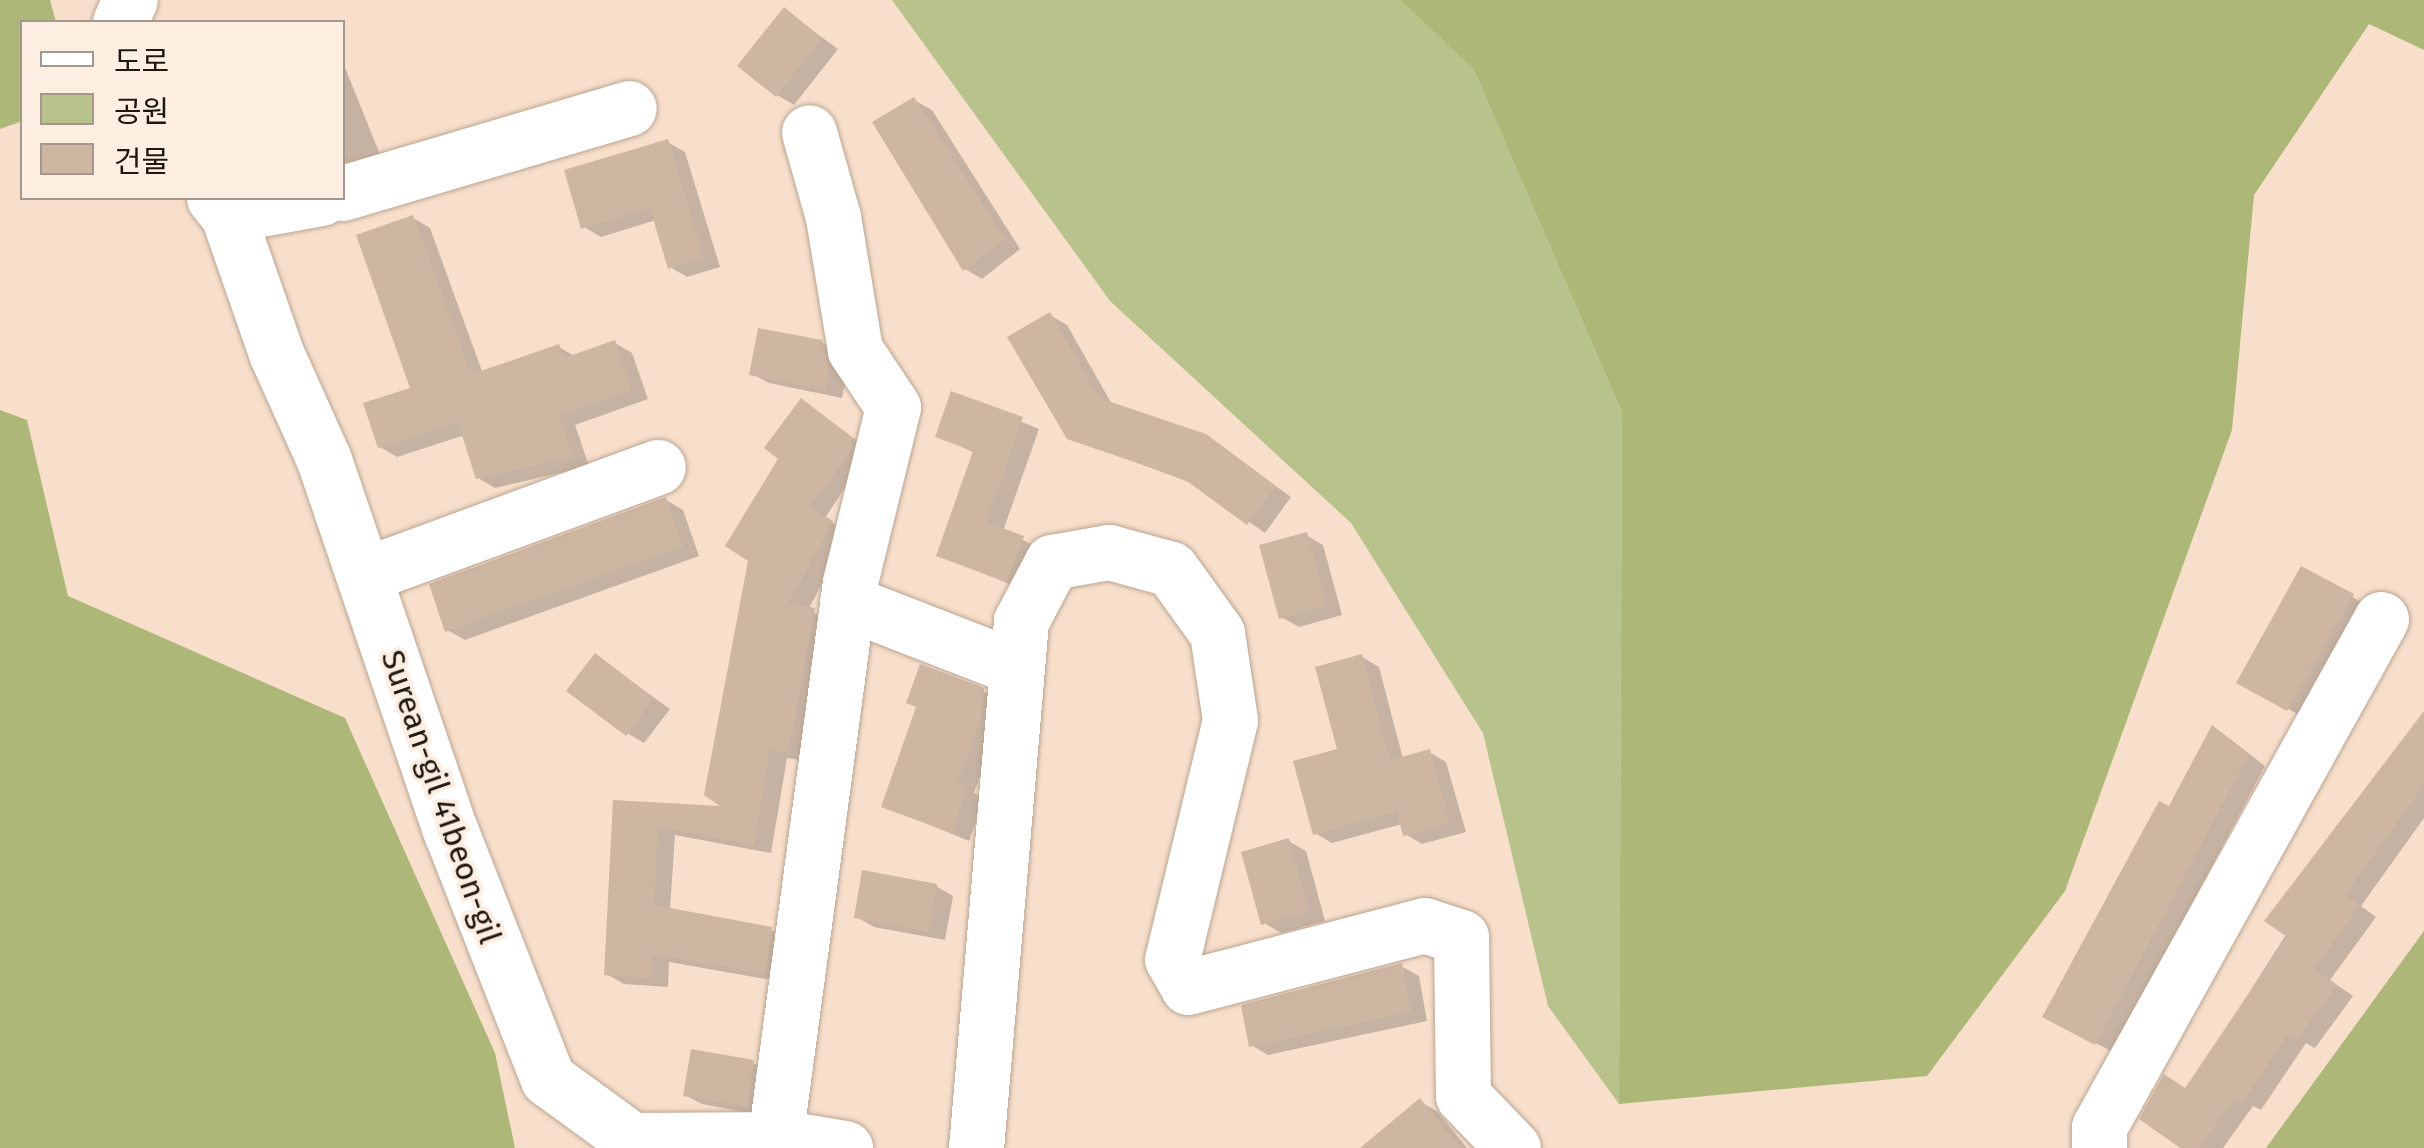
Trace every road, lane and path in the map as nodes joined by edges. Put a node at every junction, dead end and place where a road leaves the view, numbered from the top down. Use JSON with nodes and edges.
{"nodes":[{"id":1,"x":629,"y":108,"type":"dead end"},
{"id":2,"x":808,"y":132,"type":"dead end"},
{"id":3,"x":345,"y":192,"type":"edge"},
{"id":4,"x":296,"y":200,"type":"edge"},
{"id":5,"x":221,"y":206,"type":"edge"},
{"id":6,"x":658,"y":467,"type":"dead end"},
{"id":7,"x":364,"y":575,"type":"junction"},
{"id":8,"x":847,"y":602,"type":"junction"},
{"id":9,"x":2380,"y":619,"type":"dead end"},
{"id":10,"x":1015,"y":667,"type":"junction"},
{"id":11,"x":548,"y":1079,"type":"junction"},
{"id":12,"x":775,"y":1138,"type":"junction"},
{"id":13,"x":570,"y":1148,"type":"edge"},
{"id":14,"x":845,"y":1148,"type":"edge"},
{"id":15,"x":976,"y":1148,"type":"edge"},
{"id":16,"x":1513,"y":1148,"type":"edge"},
{"id":17,"x":2100,"y":1148,"type":"edge"}],
"edges":[{"from":1,"to":3,"type":"lane"},
{"from":2,"to":8,"type":"lane"},
{"from":4,"to":5,"type":"lane","name":"Surean-gil 41beon-gil"},
{"from":5,"to":7,"type":"lane","name":"Surean-gil 41beon-gil"},
{"from":6,"to":7,"type":"lane"},
{"from":7,"to":11,"type":"lane","name":"Surean-gil 41beon-gil"},
{"from":8,"to":10,"type":"lane"},
{"from":8,"to":12,"type":"lane"},
{"from":9,"to":17,"type":"lane"},
{"from":10,"to":15,"type":"lane"},
{"from":10,"to":16,"type":"lane"},
{"from":11,"to":12,"type":"lane"},
{"from":11,"to":13,"type":"lane","name":"Surean-gil 41beon-gil"},
{"from":12,"to":14,"type":"lane"}]}
